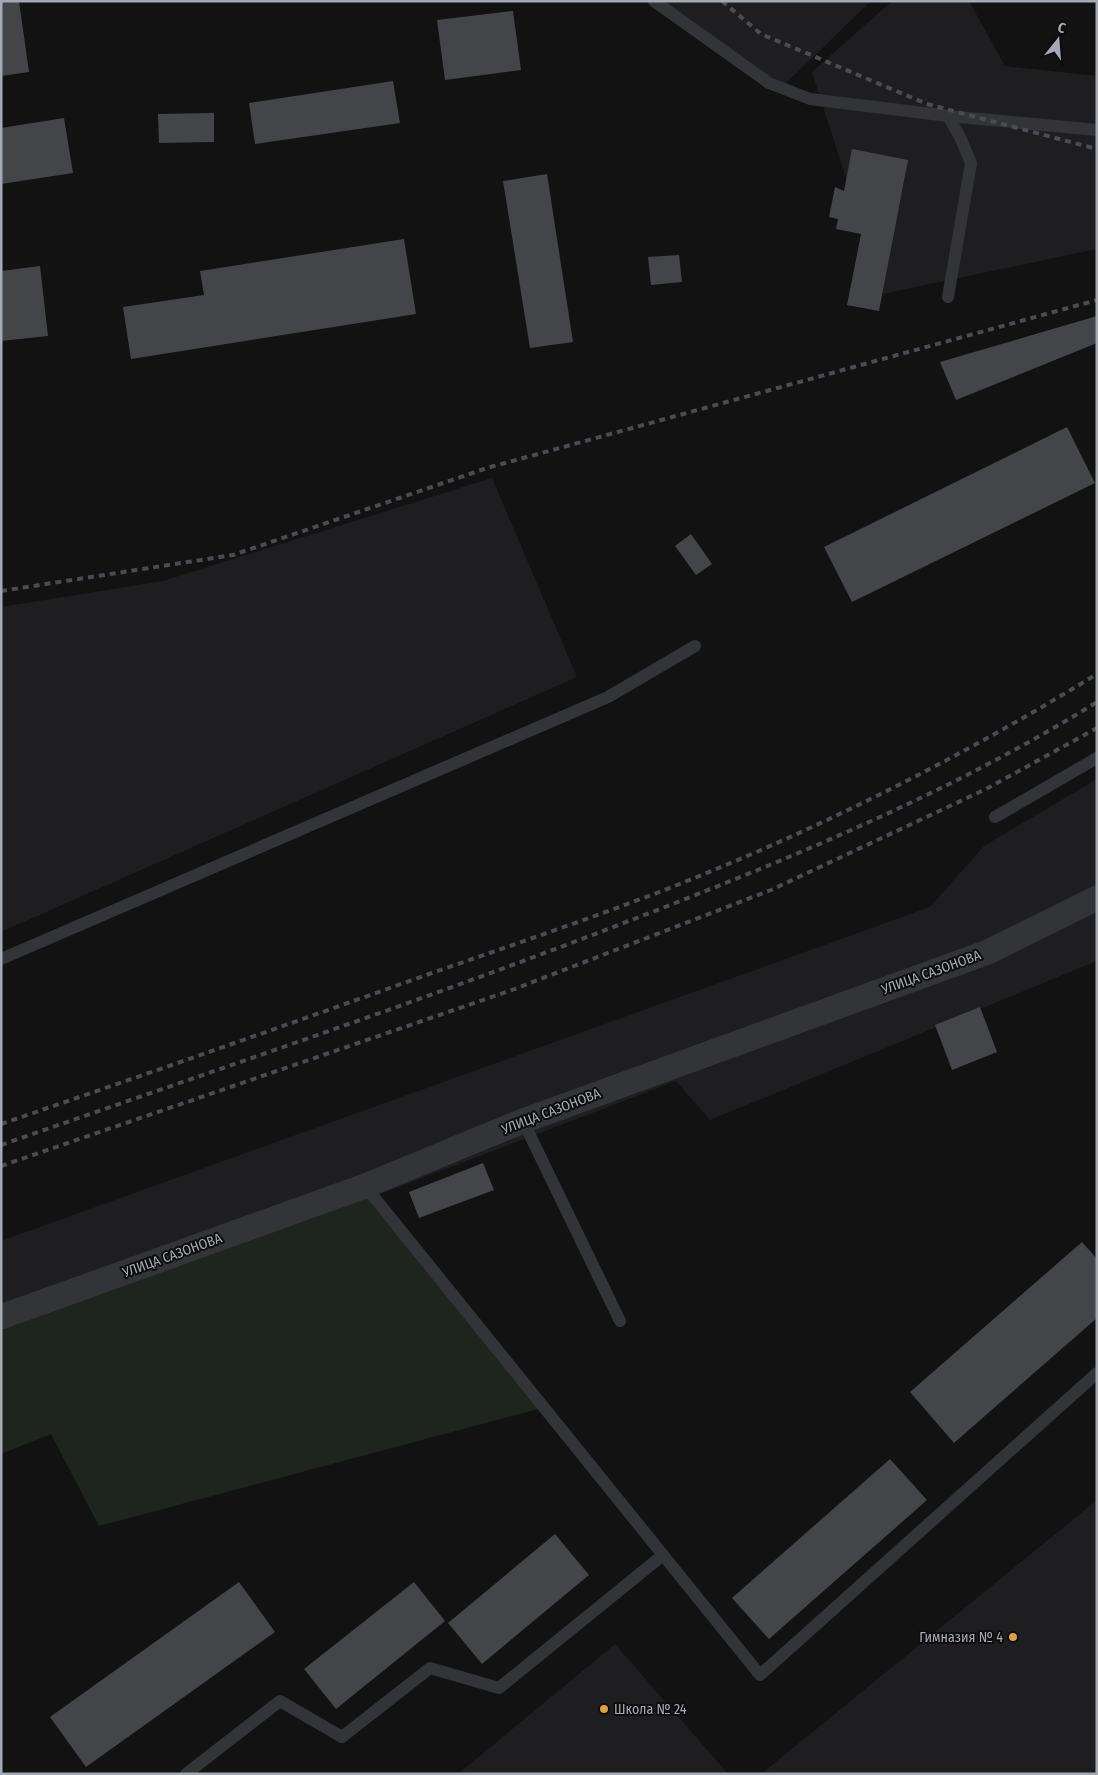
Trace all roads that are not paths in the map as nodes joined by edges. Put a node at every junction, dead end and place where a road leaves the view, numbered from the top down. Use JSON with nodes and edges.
{"nodes":[{"id":1,"x":654,"y":1,"type":"edge"},
{"id":2,"x":948,"y":116,"type":"junction"},
{"id":3,"x":1097,"y":130,"type":"edge"},
{"id":4,"x":948,"y":297,"type":"dead end"},
{"id":5,"x":695,"y":646,"type":"dead end"},
{"id":6,"x":1097,"y":758,"type":"edge"},
{"id":7,"x":995,"y":817,"type":"dead end"},
{"id":8,"x":1097,"y":898,"type":"edge"},
{"id":9,"x":1,"y":959,"type":"edge"},
{"id":10,"x":523,"y":1121,"type":"junction"},
{"id":11,"x":365,"y":1186,"type":"junction"},
{"id":12,"x":1,"y":1317,"type":"edge"},
{"id":13,"x":620,"y":1321,"type":"dead end"},
{"id":14,"x":1097,"y":1373,"type":"edge"},
{"id":15,"x":663,"y":1555,"type":"junction"},
{"id":16,"x":186,"y":1774,"type":"edge"}],
"edges":[{"from":1,"to":2,"type":"lane"},
{"from":2,"to":3,"type":"lane"},
{"from":2,"to":4,"type":"lane"},
{"from":5,"to":9,"type":"lane"},
{"from":6,"to":7,"type":"lane"},
{"from":8,"to":10,"type":"street","name":"УЛИЦА САЗОНОВА"},
{"from":10,"to":11,"type":"street","name":"УЛИЦА САЗОНОВА"},
{"from":10,"to":13,"type":"lane"},
{"from":11,"to":12,"type":"street","name":"УЛИЦА САЗОНОВА"},
{"from":11,"to":15,"type":"lane"},
{"from":14,"to":15,"type":"lane"},
{"from":15,"to":16,"type":"lane"}]}
